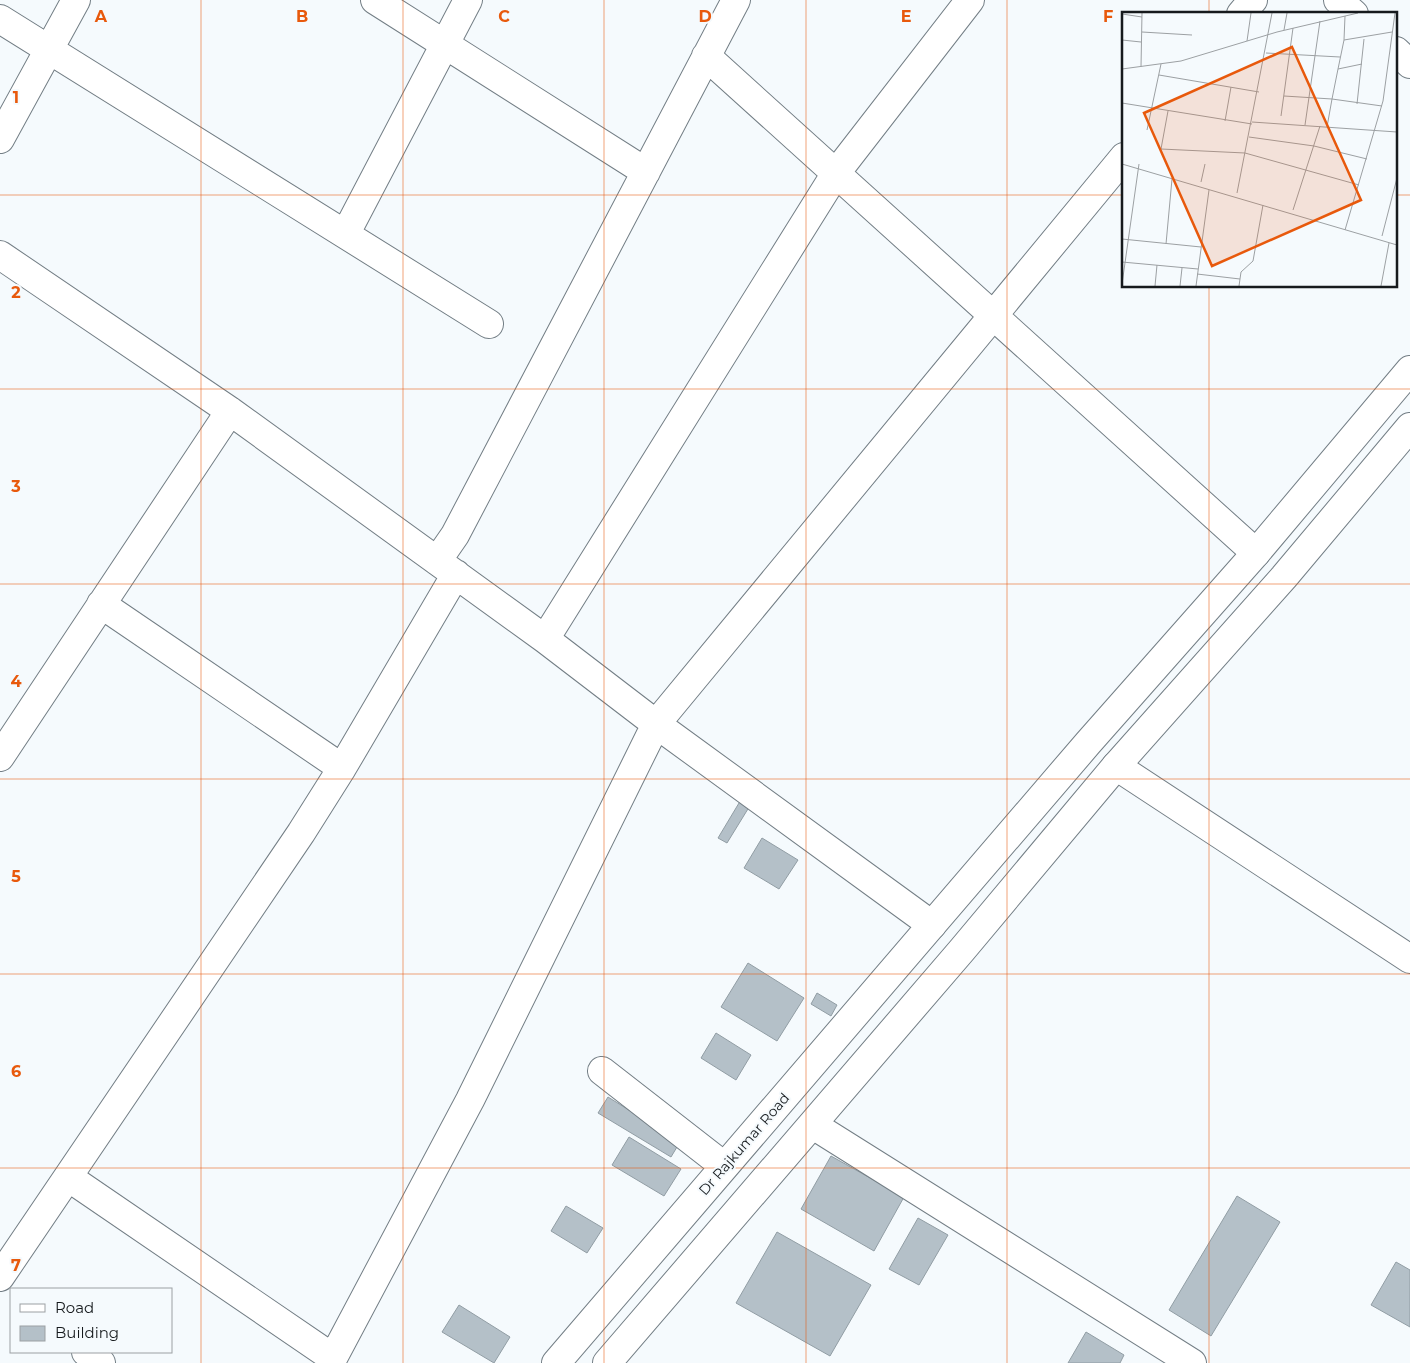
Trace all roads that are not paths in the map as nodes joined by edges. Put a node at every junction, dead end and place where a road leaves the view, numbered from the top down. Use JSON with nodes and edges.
{"nodes":[{"id":1,"x":76,"y":0,"type":"edge"},
{"id":2,"x":375,"y":0,"type":"edge"},
{"id":3,"x":468,"y":0,"type":"edge"},
{"id":4,"x":970,"y":0,"type":"edge"},
{"id":5,"x":1252,"y":0,"type":"edge"},
{"id":6,"x":1338,"y":0,"type":"edge"},
{"id":7,"x":733,"y":1,"type":"edge"},
{"id":8,"x":1243,"y":12,"type":"edge"},
{"id":9,"x":1352,"y":12,"type":"edge"},
{"id":10,"x":0,"y":19,"type":"edge"},
{"id":11,"x":445,"y":45,"type":"junction"},
{"id":12,"x":50,"y":49,"type":"junction"},
{"id":13,"x":1398,"y":53,"type":"edge"},
{"id":14,"x":706,"y":56,"type":"junction"},
{"id":15,"x":1410,"y":64,"type":"edge"},
{"id":16,"x":0,"y":139,"type":"edge"},
{"id":17,"x":1122,"y":159,"type":"edge"},
{"id":18,"x":646,"y":172,"type":"junction"},
{"id":19,"x":836,"y":173,"type":"junction"},
{"id":20,"x":346,"y":233,"type":"junction"},
{"id":21,"x":0,"y":255,"type":"edge"},
{"id":22,"x":994,"y":315,"type":"junction"},
{"id":23,"x":490,"y":324,"type":"dead end"},
{"id":24,"x":1410,"y":370,"type":"edge"},
{"id":25,"x":230,"y":411,"type":"junction"},
{"id":26,"x":1410,"y":427,"type":"edge"},
{"id":27,"x":1256,"y":553,"type":"junction"},
{"id":28,"x":446,"y":568,"type":"junction"},
{"id":29,"x":101,"y":604,"type":"junction"},
{"id":30,"x":545,"y":640,"type":"junction"},
{"id":31,"x":656,"y":724,"type":"junction"},
{"id":32,"x":0,"y":757,"type":"edge"},
{"id":33,"x":1116,"y":766,"type":"junction"},
{"id":34,"x":342,"y":768,"type":"junction"},
{"id":35,"x":932,"y":925,"type":"junction"},
{"id":36,"x":1410,"y":959,"type":"edge"},
{"id":37,"x":602,"y":1071,"type":"dead end"},
{"id":38,"x":813,"y":1125,"type":"junction"},
{"id":39,"x":724,"y":1166,"type":"junction"},
{"id":40,"x":68,"y":1177,"type":"junction"},
{"id":41,"x":0,"y":1277,"type":"edge"},
{"id":42,"x":0,"y":1286,"type":"edge"},
{"id":43,"x":10,"y":1294,"type":"edge"},
{"id":44,"x":87,"y":1353,"type":"edge"},
{"id":45,"x":101,"y":1363,"type":"edge"},
{"id":46,"x":556,"y":1363,"type":"edge"},
{"id":47,"x":607,"y":1363,"type":"edge"},
{"id":48,"x":1192,"y":1363,"type":"edge"}],
"edges":[{"from":1,"to":12,"type":"main road"},
{"from":2,"to":11,"type":"main road"},
{"from":3,"to":11,"type":"main road"},
{"from":4,"to":19,"type":"main road"},
{"from":5,"to":8,"type":"main road"},
{"from":6,"to":9,"type":"main road"},
{"from":7,"to":14,"type":"main road"},
{"from":10,"to":12,"type":"main road"},
{"from":11,"to":18,"type":"main road"},
{"from":11,"to":20,"type":"main road"},
{"from":12,"to":16,"type":"main road"},
{"from":12,"to":20,"type":"main road"},
{"from":13,"to":15,"type":"main road"},
{"from":14,"to":18,"type":"main road"},
{"from":14,"to":19,"type":"main road"},
{"from":17,"to":22,"type":"main road"},
{"from":18,"to":28,"type":"main road"},
{"from":19,"to":22,"type":"main road"},
{"from":19,"to":30,"type":"main road"},
{"from":20,"to":23,"type":"main road"},
{"from":21,"to":25,"type":"main road"},
{"from":22,"to":27,"type":"main road"},
{"from":22,"to":31,"type":"main road"},
{"from":24,"to":27,"type":"main road","name":"Dr Rajkumar Road"},
{"from":25,"to":28,"type":"main road"},
{"from":25,"to":29,"type":"main road"},
{"from":26,"to":33,"type":"main road"},
{"from":27,"to":35,"type":"main road","name":"Dr Rajkumar Road"},
{"from":28,"to":30,"type":"main road"},
{"from":28,"to":34,"type":"main road"},
{"from":29,"to":32,"type":"main road"},
{"from":29,"to":34,"type":"main road"},
{"from":30,"to":31,"type":"main road"},
{"from":31,"to":35,"type":"main road"},
{"from":31,"to":40,"type":"main road"},
{"from":33,"to":36,"type":"main road"},
{"from":33,"to":38,"type":"main road"},
{"from":34,"to":40,"type":"main road"},
{"from":35,"to":39,"type":"main road","name":"Dr Rajkumar Road"},
{"from":37,"to":39,"type":"main road"},
{"from":38,"to":47,"type":"main road"},
{"from":38,"to":48,"type":"main road"},
{"from":39,"to":46,"type":"main road","name":"Dr Rajkumar Road"},
{"from":40,"to":41,"type":"main road"},
{"from":42,"to":43,"type":"main road"},
{"from":44,"to":45,"type":"main road"}]}
